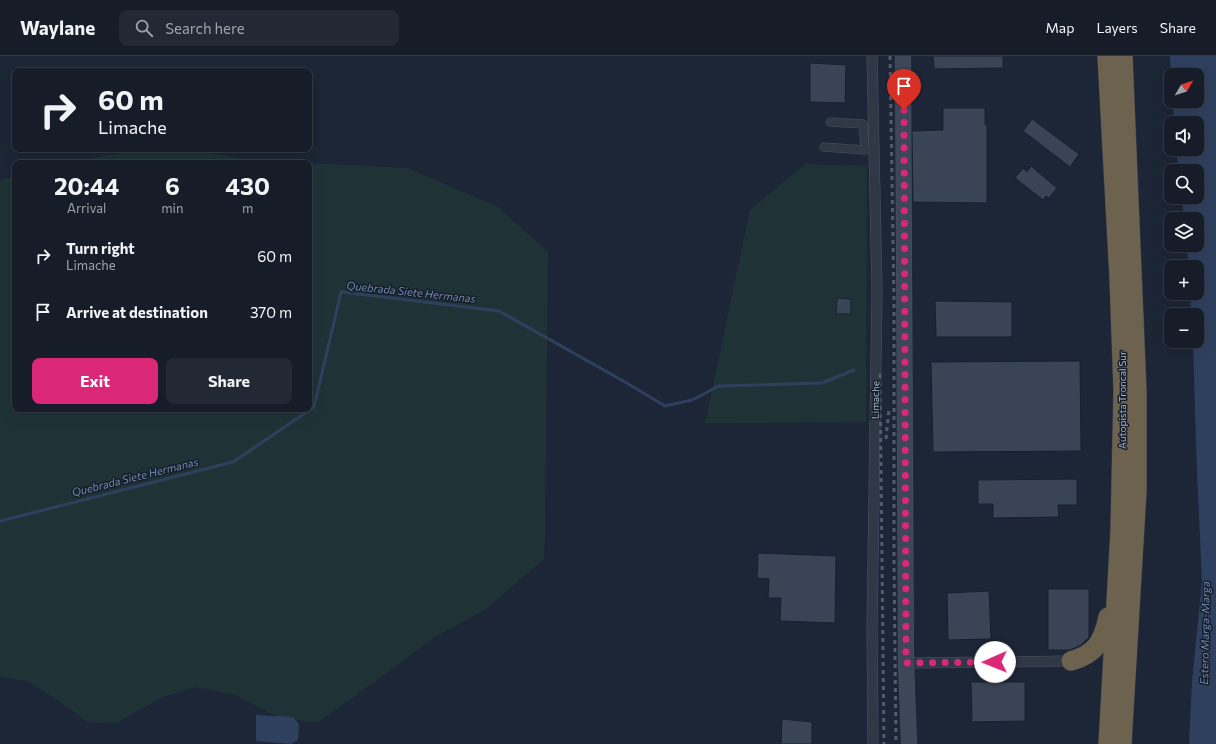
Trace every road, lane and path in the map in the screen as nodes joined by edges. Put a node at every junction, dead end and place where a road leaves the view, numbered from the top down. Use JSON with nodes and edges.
{"nodes":[{"id":1,"x":872,"y":56,"type":"edge"},
{"id":2,"x":903,"y":56,"type":"edge"},
{"id":3,"x":1107,"y":56,"type":"edge"},
{"id":4,"x":1124,"y":56,"type":"edge"},
{"id":5,"x":830,"y":122,"type":"dead end"},
{"id":6,"x":869,"y":141,"type":"junction"},
{"id":7,"x":824,"y":147,"type":"dead end"},
{"id":8,"x":1117,"y":577,"type":"junction"},
{"id":9,"x":1072,"y":661,"type":"joint"},
{"id":10,"x":906,"y":663,"type":"junction"},
{"id":11,"x":873,"y":744,"type":"edge"},
{"id":12,"x":909,"y":744,"type":"edge"},
{"id":13,"x":1108,"y":744,"type":"edge"},
{"id":14,"x":1122,"y":744,"type":"edge"}],
"edges":[{"from":1,"to":6,"type":"street","name":"Limache"},
{"from":2,"to":10,"type":"main road"},
{"from":3,"to":8,"type":"highway","name":"Autopista Troncal Sur"},
{"from":4,"to":14,"type":"highway","name":"Autopista Troncal Sur"},
{"from":5,"to":6,"type":"street"},
{"from":6,"to":7,"type":"street"},
{"from":6,"to":11,"type":"street","name":"Limache"},
{"from":8,"to":9,"type":"highway"},
{"from":8,"to":13,"type":"highway","name":"Autopista Troncal Sur"},
{"from":9,"to":10,"type":"street"},
{"from":10,"to":12,"type":"main road"}]}
